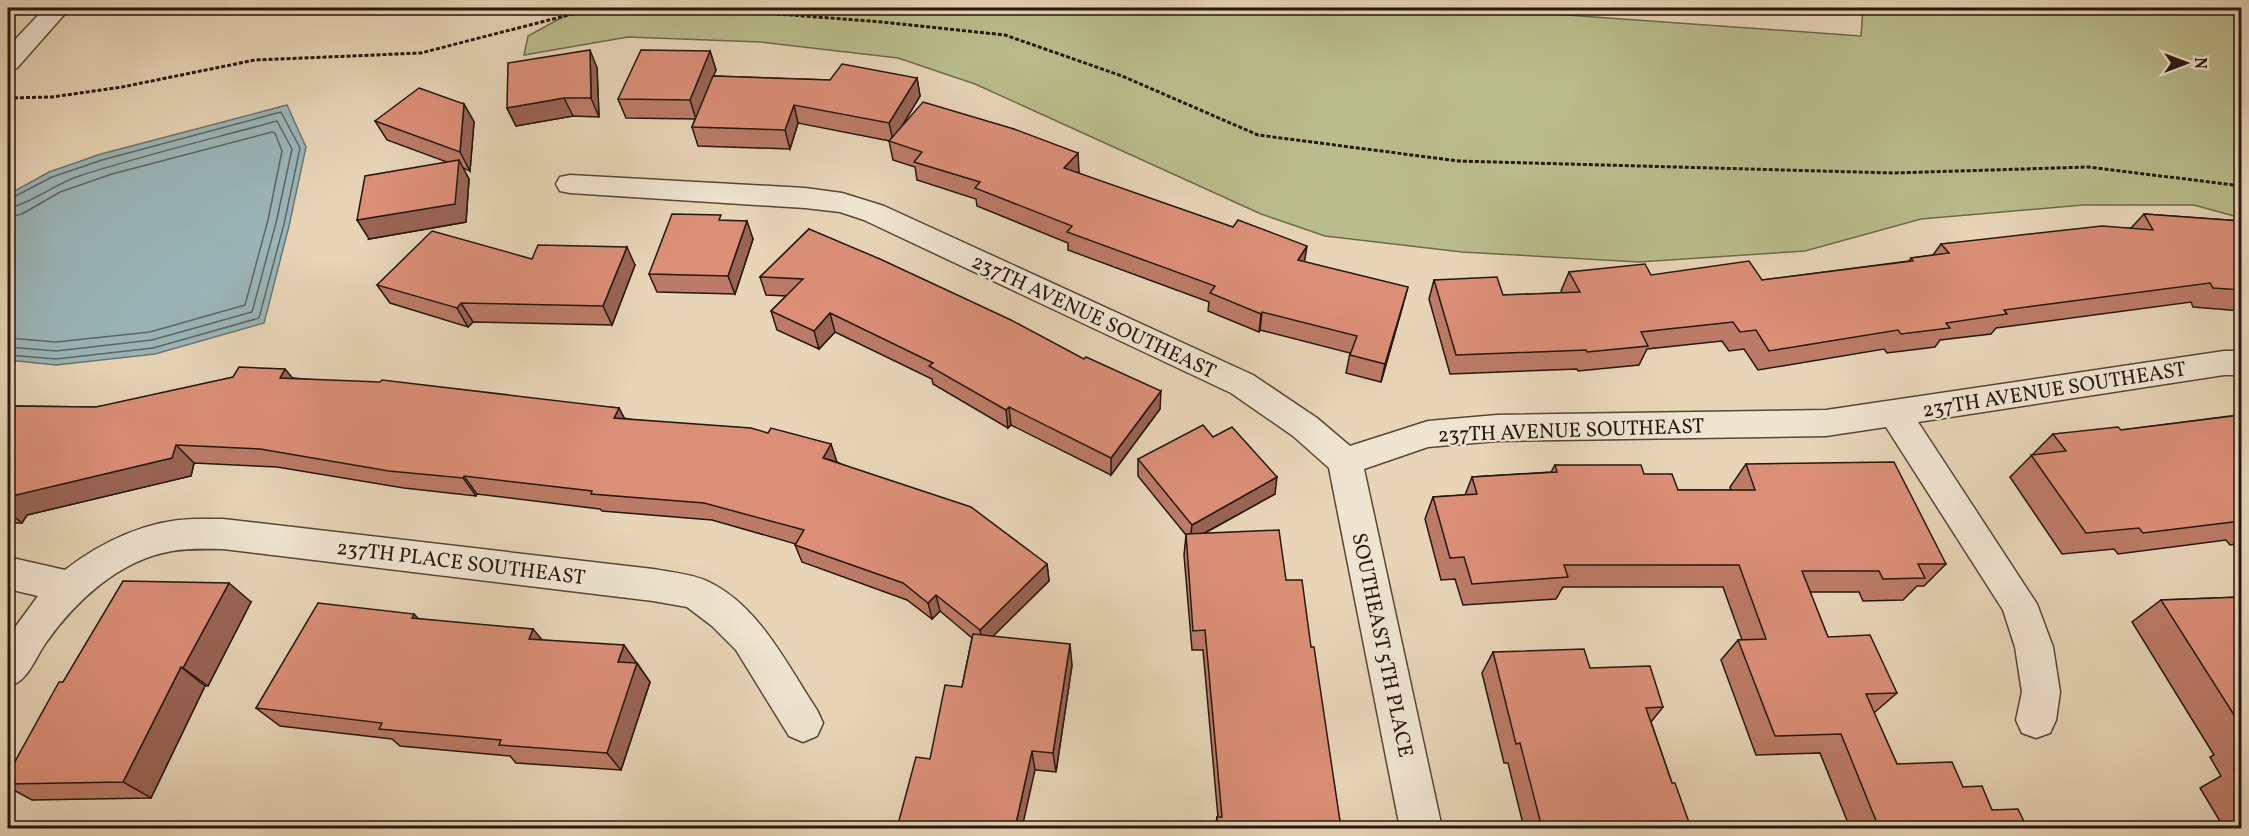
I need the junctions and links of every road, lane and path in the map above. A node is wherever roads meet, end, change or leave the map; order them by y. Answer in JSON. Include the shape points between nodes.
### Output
{"nodes":[{"id":1,"x":680,"y":8,"type":"edge"},
{"id":2,"x":699,"y":8,"type":"edge"},
{"id":3,"x":56,"y":10,"type":"edge"},
{"id":4,"x":8,"y":62,"type":"edge"},
{"id":5,"x":8,"y":98,"type":"edge"},
{"id":6,"x":570,"y":184,"type":"dead end"},
{"id":7,"x":2241,"y":186,"type":"edge"},
{"id":8,"x":2241,"y":363,"type":"edge"},
{"id":9,"x":1895,"y":414,"type":"junction"},
{"id":10,"x":1345,"y":461,"type":"junction"},
{"id":11,"x":8,"y":573,"type":"edge"},
{"id":12,"x":68,"y":587,"type":"junction"},
{"id":13,"x":8,"y":670,"type":"edge"},
{"id":14,"x":2036,"y":720,"type":"dead end"},
{"id":15,"x":803,"y":723,"type":"dead end"},
{"id":16,"x":1421,"y":828,"type":"edge"}],
"edges":[{"from":1,"to":5,"type":"path","via":[[580,12],[421,53],[255,60],[122,87],[52,97]]},
{"from":2,"to":7,"type":"path","via":[[1005,35],[1122,75],[1258,135],[1458,161],[1894,173],[2088,167]]},
{"from":3,"to":4,"type":"street"},
{"from":6,"to":10,"type":"street","name":"237TH AVENUE SOUTHEAST","via":[[805,198],[874,213],[1242,384],[1305,427]]},
{"from":8,"to":9,"type":"street","name":"237TH AVENUE SOUTHEAST"},
{"from":9,"to":10,"type":"street","name":"237TH AVENUE SOUTHEAST","via":[[1826,423],[1497,428],[1428,434]]},
{"from":9,"to":14,"type":"street","via":[[2019,604],[2034,647],[2041,692]]},
{"from":10,"to":16,"type":"street","name":"SOUTHEAST 5TH PLACE"},
{"from":11,"to":12,"type":"street"},
{"from":12,"to":13,"type":"street","name":"237TH PLACE SOUTHEAST","via":[[25,641]]},
{"from":12,"to":15,"type":"street","name":"237TH PLACE SOUTHEAST","via":[[105,559],[146,543],[176,535],[223,534],[696,593],[749,638]]}]}
